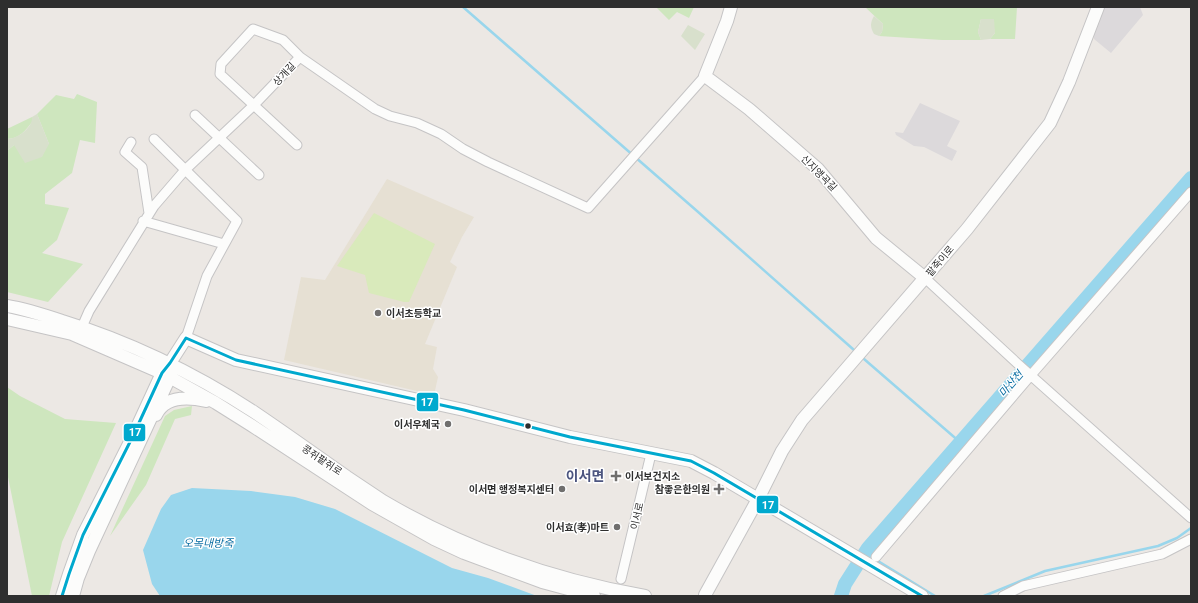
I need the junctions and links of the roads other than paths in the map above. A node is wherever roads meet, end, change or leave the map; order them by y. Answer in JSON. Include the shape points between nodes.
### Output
{"nodes":[{"id":1,"x":731,"y":7,"type":"edge"},
{"id":2,"x":1098,"y":7,"type":"edge"},
{"id":3,"x":300,"y":56,"type":"junction"},
{"id":4,"x":705,"y":76,"type":"junction"},
{"id":5,"x":254,"y":105,"type":"junction"},
{"id":6,"x":195,"y":115,"type":"dead end"},
{"id":7,"x":219,"y":137,"type":"junction"},
{"id":8,"x":154,"y":139,"type":"dead end"},
{"id":9,"x":131,"y":142,"type":"dead end"},
{"id":10,"x":297,"y":145,"type":"dead end"},
{"id":11,"x":185,"y":170,"type":"junction"},
{"id":12,"x":259,"y":175,"type":"dead end"},
{"id":13,"x":1191,"y":192,"type":"edge"},
{"id":14,"x":149,"y":213,"type":"junction"},
{"id":15,"x":144,"y":221,"type":"junction"},
{"id":16,"x":224,"y":244,"type":"junction"},
{"id":17,"x":925,"y":278,"type":"junction"},
{"id":18,"x":7,"y":306,"type":"edge"},
{"id":19,"x":7,"y":319,"type":"edge"},
{"id":20,"x":82,"y":327,"type":"junction"},
{"id":21,"x":186,"y":338,"type":"junction"},
{"id":22,"x":87,"y":341,"type":"junction"},
{"id":23,"x":170,"y":363,"type":"junction"},
{"id":24,"x":1029,"y":373,"type":"junction"},
{"id":25,"x":166,"y":375,"type":"junction"},
{"id":26,"x":152,"y":394,"type":"junction"},
{"id":27,"x":216,"y":403,"type":"junction"},
{"id":28,"x":152,"y":412,"type":"junction"},
{"id":29,"x":651,"y":454,"type":"junction"},
{"id":30,"x":758,"y":499,"type":"junction"},
{"id":31,"x":1191,"y":518,"type":"edge"},
{"id":32,"x":97,"y":520,"type":"junction"},
{"id":33,"x":1191,"y":539,"type":"edge"},
{"id":34,"x":876,"y":557,"type":"dead end"},
{"id":35,"x":621,"y":579,"type":"dead end"},
{"id":36,"x":542,"y":582,"type":"junction"},
{"id":37,"x":705,"y":595,"type":"edge"},
{"id":38,"x":62,"y":596,"type":"edge"},
{"id":39,"x":73,"y":596,"type":"edge"},
{"id":40,"x":560,"y":596,"type":"edge"},
{"id":41,"x":594,"y":596,"type":"edge"},
{"id":42,"x":645,"y":596,"type":"edge"},
{"id":43,"x":922,"y":596,"type":"edge"},
{"id":44,"x":1002,"y":596,"type":"edge"}],
"edges":[{"from":1,"to":4,"type":"street"},
{"from":2,"to":17,"type":"street","name":"팥죽이로","via":[[1050,123]]},
{"from":3,"to":4,"type":"street","name":"상개길","via":[[375,109],[417,123],[488,162],[588,208]]},
{"from":3,"to":5,"type":"street","name":"상개길"},
{"from":3,"to":5,"type":"street","via":[[283,40],[253,29],[220,64],[220,74]]},
{"from":4,"to":17,"type":"street","name":"신지앵곡길","via":[[749,109],[818,169],[876,238]]},
{"from":5,"to":7,"type":"street","name":"상개길"},
{"from":5,"to":10,"type":"street"},
{"from":6,"to":7,"type":"street"},
{"from":7,"to":11,"type":"street","name":"상개길"},
{"from":7,"to":12,"type":"street"},
{"from":8,"to":11,"type":"street"},
{"from":9,"to":14,"type":"street","via":[[125,152],[142,167]]},
{"from":11,"to":14,"type":"street","name":"상개길"},
{"from":11,"to":16,"type":"street","via":[[237,221]]},
{"from":13,"to":24,"type":"street"},
{"from":14,"to":15,"type":"street","name":"상개길"},
{"from":15,"to":16,"type":"street"},
{"from":15,"to":20,"type":"street","name":"상개길","via":[[89,311]]},
{"from":16,"to":21,"type":"street","via":[[206,276]]},
{"from":17,"to":24,"type":"street"},
{"from":17,"to":30,"type":"street","name":"팥죽이로","via":[[802,420]]},
{"from":18,"to":20,"type":"street","name":"콩쥐팥쥐로"},
{"from":19,"to":22,"type":"street","name":"콩쥐팥쥐로","via":[[72,334]]},
{"from":20,"to":23,"type":"street","name":"콩쥐팥쥐로"},
{"from":21,"to":23,"type":"street"},
{"from":21,"to":29,"type":"street","via":[[236,360]]},
{"from":22,"to":25,"type":"street","name":"콩쥐팥쥐로"},
{"from":22,"to":26,"type":"street","via":[[91,349],[144,371],[150,378],[149,390]]},
{"from":23,"to":25,"type":"street"},
{"from":23,"to":42,"type":"street","name":"콩쥐팥쥐로","via":[[220,390],[382,500],[429,525],[462,541],[546,572]]},
{"from":24,"to":31,"type":"street"},
{"from":24,"to":34,"type":"street"},
{"from":25,"to":26,"type":"street"},
{"from":25,"to":27,"type":"street","name":"콩쥐팥쥐로"},
{"from":25,"to":28,"type":"street"},
{"from":26,"to":32,"type":"street"},
{"from":27,"to":28,"type":"street","via":[[186,398],[169,401],[156,415]]},
{"from":27,"to":36,"type":"street","name":"콩쥐팥쥐로","via":[[405,523],[464,553]]},
{"from":28,"to":32,"type":"street","via":[[132,458]]},
{"from":29,"to":30,"type":"street","via":[[691,461]]},
{"from":29,"to":35,"type":"street","name":"이서로"},
{"from":30,"to":37,"type":"street","name":"팥죽이로"},
{"from":30,"to":43,"type":"street"},
{"from":32,"to":38,"type":"street","via":[[84,535]]},
{"from":32,"to":39,"type":"street"},
{"from":33,"to":44,"type":"street","via":[[1162,554],[1023,586]]},
{"from":36,"to":40,"type":"street","via":[[548,590]]},
{"from":36,"to":41,"type":"street","name":"콩쥐팥쥐로"}]}
